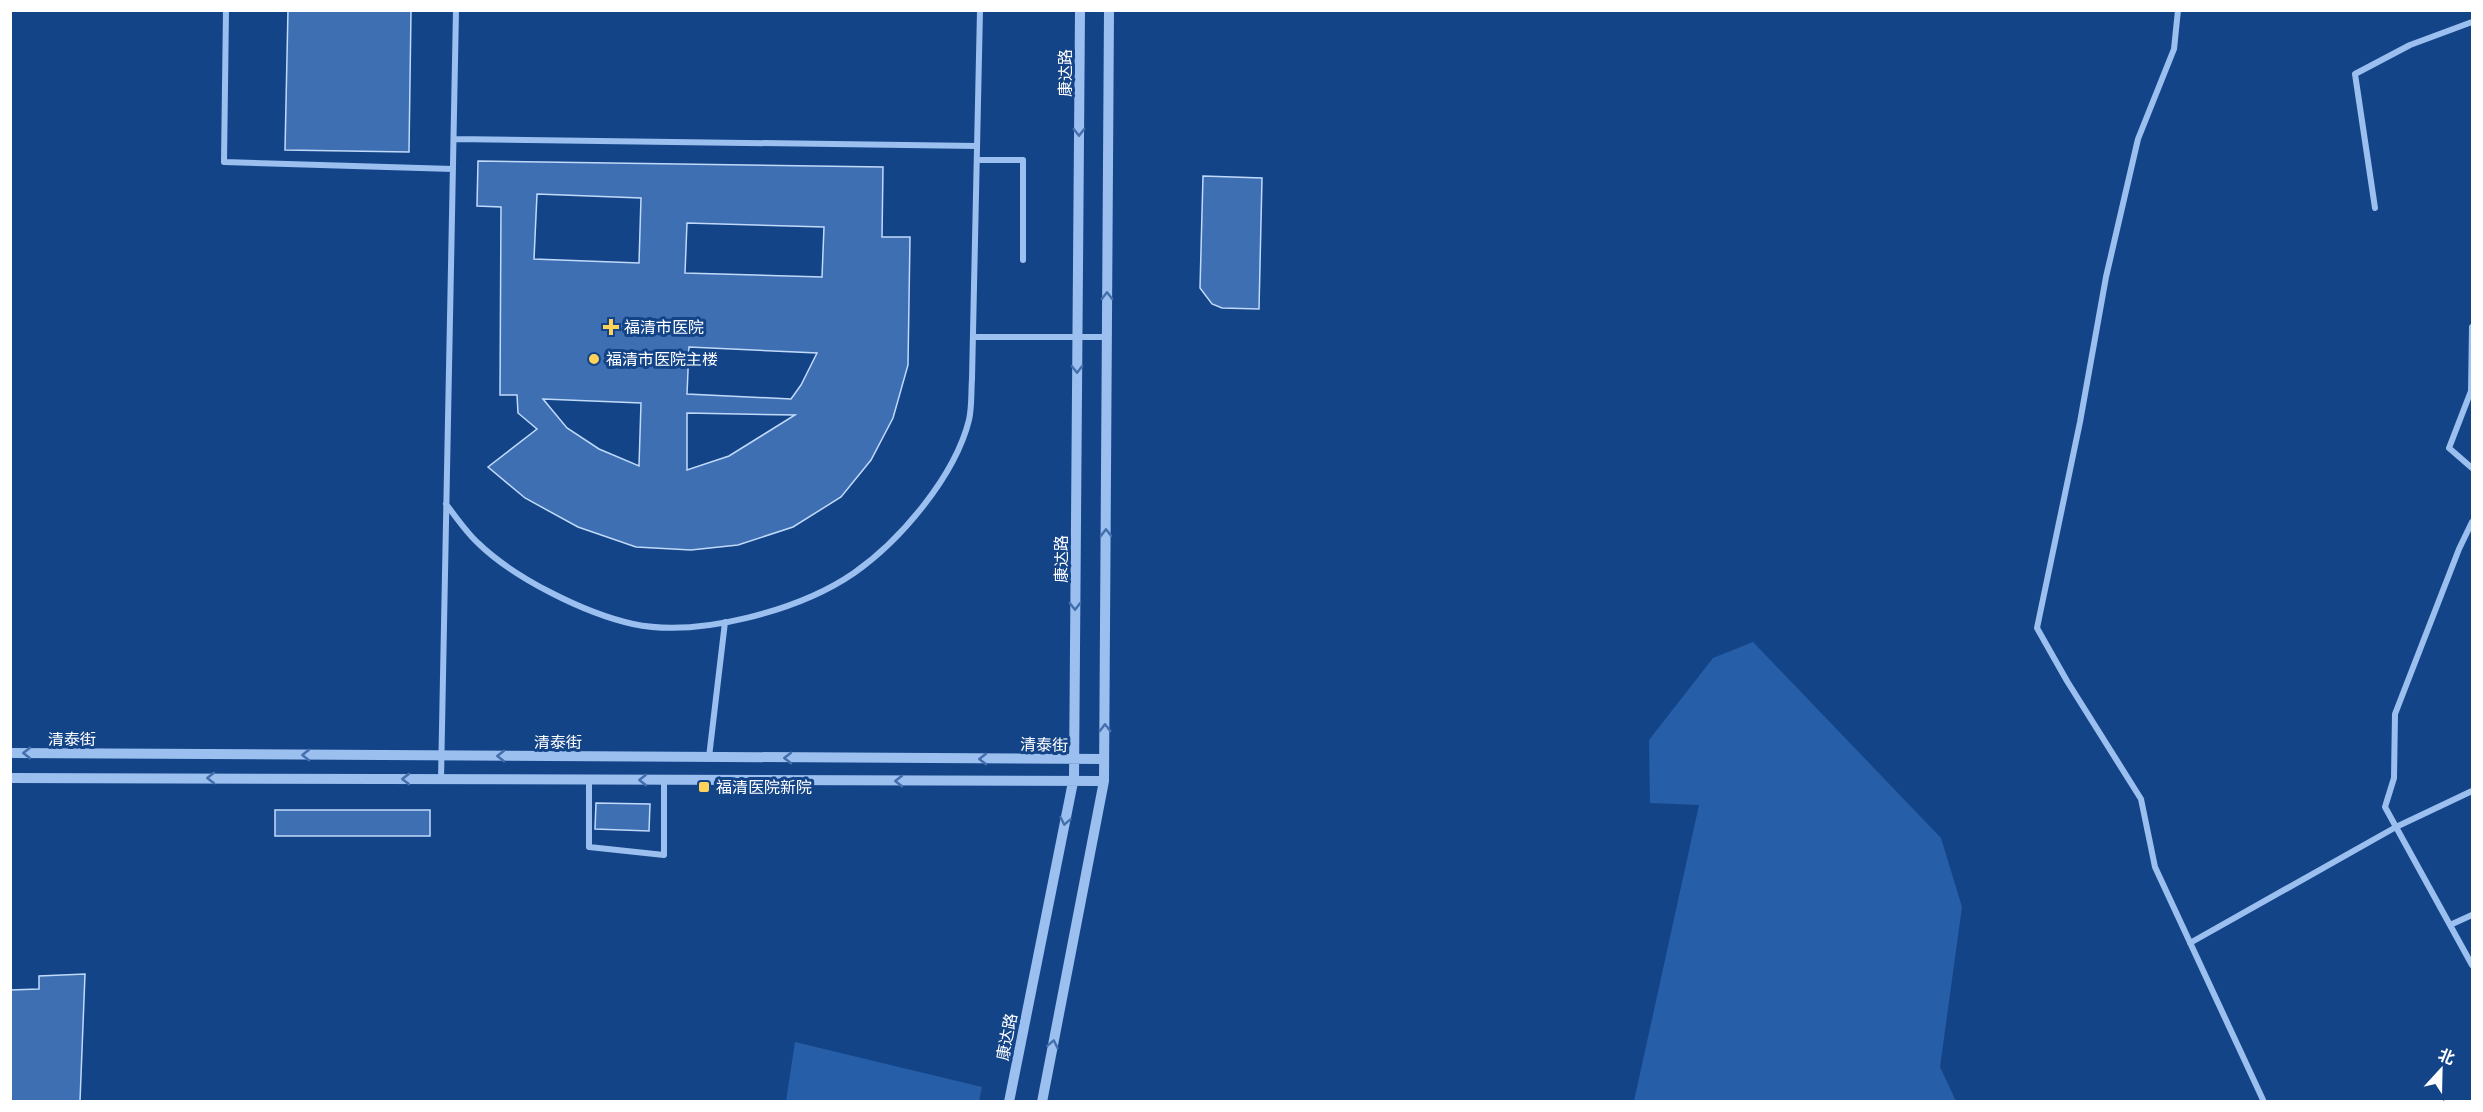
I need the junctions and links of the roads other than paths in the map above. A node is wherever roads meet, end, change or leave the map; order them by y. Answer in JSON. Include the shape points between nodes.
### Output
{"nodes":[{"id":1,"x":226,"y":10,"type":"edge"},
{"id":2,"x":456,"y":10,"type":"edge"},
{"id":3,"x":980,"y":10,"type":"edge"},
{"id":4,"x":1080,"y":10,"type":"edge"},
{"id":5,"x":1109,"y":10,"type":"edge"},
{"id":6,"x":2178,"y":10,"type":"edge"},
{"id":7,"x":2472,"y":22,"type":"edge"},
{"id":8,"x":454,"y":139,"type":"junction"},
{"id":9,"x":977,"y":146,"type":"junction"},
{"id":10,"x":977,"y":160,"type":"junction"},
{"id":11,"x":453,"y":168,"type":"junction"},
{"id":12,"x":2375,"y":208,"type":"dead end"},
{"id":13,"x":1023,"y":260,"type":"dead end"},
{"id":14,"x":2472,"y":327,"type":"edge"},
{"id":15,"x":973,"y":337,"type":"junction"},
{"id":16,"x":1107,"y":337,"type":"junction"},
{"id":17,"x":1077,"y":338,"type":"junction"},
{"id":18,"x":2472,"y":468,"type":"edge"},
{"id":19,"x":446,"y":504,"type":"junction"},
{"id":20,"x":2472,"y":522,"type":"edge"},
{"id":21,"x":725,"y":622,"type":"junction"},
{"id":22,"x":10,"y":753,"type":"edge"},
{"id":23,"x":441,"y":756,"type":"junction"},
{"id":24,"x":710,"y":757,"type":"junction"},
{"id":25,"x":1104,"y":759,"type":"junction"},
{"id":26,"x":1074,"y":760,"type":"junction"},
{"id":27,"x":10,"y":778,"type":"edge"},
{"id":28,"x":441,"y":779,"type":"junction"},
{"id":29,"x":589,"y":780,"type":"junction"},
{"id":30,"x":664,"y":780,"type":"junction"},
{"id":31,"x":1104,"y":781,"type":"junction"},
{"id":32,"x":1073,"y":782,"type":"junction"},
{"id":33,"x":2472,"y":791,"type":"edge"},
{"id":34,"x":2396,"y":827,"type":"junction"},
{"id":35,"x":2472,"y":915,"type":"edge"},
{"id":36,"x":2450,"y":925,"type":"junction"},
{"id":37,"x":2190,"y":943,"type":"junction"},
{"id":38,"x":2472,"y":965,"type":"edge"},
{"id":39,"x":1009,"y":1101,"type":"edge"},
{"id":40,"x":1042,"y":1101,"type":"edge"},
{"id":41,"x":2264,"y":1101,"type":"edge"}],
"edges":[{"from":1,"to":11,"type":"street","via":[[224,162]]},
{"from":2,"to":8,"type":"street"},
{"from":3,"to":9,"type":"street"},
{"from":4,"to":17,"type":"street","name":"康达路","one_way":true},
{"from":16,"to":5,"type":"street","one_way":true},
{"from":6,"to":37,"type":"street","via":[[2174,49],[2138,139],[2106,277],[2037,628],[2141,799],[2155,867]]},
{"from":7,"to":12,"type":"street","via":[[2410,45],[2355,74]]},
{"from":8,"to":9,"type":"street"},
{"from":8,"to":11,"type":"street"},
{"from":9,"to":10,"type":"street"},
{"from":10,"to":13,"type":"street","via":[[1023,160]]},
{"from":10,"to":15,"type":"street"},
{"from":11,"to":19,"type":"street"},
{"from":14,"to":18,"type":"street","via":[[2471,391],[2449,448]]},
{"from":15,"to":17,"type":"street"},
{"from":15,"to":21,"type":"street","via":[[969,419],[954,458],[920,510],[855,572],[818,594]]},
{"from":16,"to":17,"type":"street"},
{"from":25,"to":16,"type":"street","one_way":true},
{"from":17,"to":26,"type":"street","name":"康达路","one_way":true},
{"from":19,"to":21,"type":"street","via":[[477,543],[521,575],[574,605],[634,624],[688,627]]},
{"from":19,"to":23,"type":"street"},
{"from":20,"to":34,"type":"street","via":[[2395,714],[2394,777],[2385,807]]},
{"from":21,"to":24,"type":"street"},
{"from":23,"to":22,"type":"street","name":"清泰街","one_way":true},
{"from":24,"to":23,"type":"street","name":"清泰街","one_way":true},
{"from":23,"to":28,"type":"street"},
{"from":26,"to":24,"type":"street","name":"清泰街","one_way":true},
{"from":25,"to":26,"type":"street","name":"清泰街"},
{"from":25,"to":31,"type":"street"},
{"from":26,"to":32,"type":"street","name":"康达路"},
{"from":28,"to":27,"type":"street","one_way":true},
{"from":28,"to":29,"type":"street"},
{"from":30,"to":29,"type":"street","one_way":true},
{"from":29,"to":30,"type":"street","via":[[589,847],[664,855]]},
{"from":32,"to":30,"type":"street","one_way":true},
{"from":31,"to":32,"type":"street"},
{"from":40,"to":31,"type":"street","one_way":true},
{"from":32,"to":39,"type":"street","name":"康达路","one_way":true},
{"from":33,"to":34,"type":"street"},
{"from":34,"to":36,"type":"street"},
{"from":34,"to":37,"type":"street"},
{"from":35,"to":36,"type":"street"},
{"from":36,"to":38,"type":"street"},
{"from":37,"to":41,"type":"street"}]}
